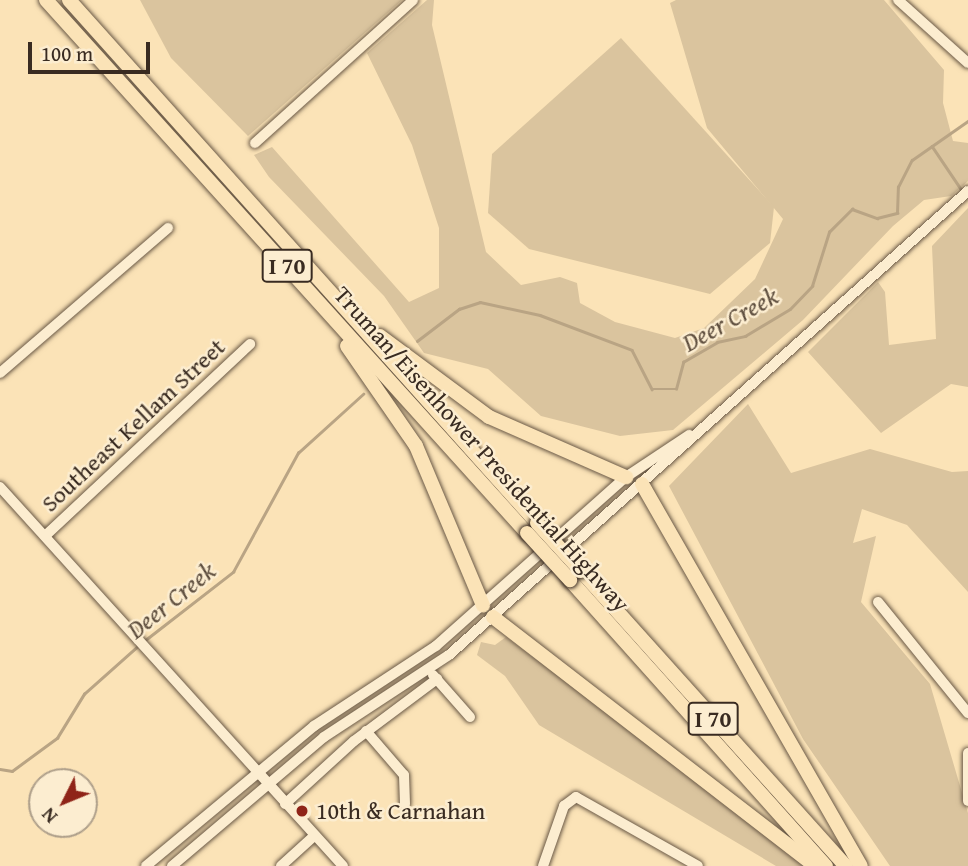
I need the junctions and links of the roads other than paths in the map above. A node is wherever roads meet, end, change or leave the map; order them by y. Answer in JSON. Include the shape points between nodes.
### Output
{"nodes":[{"id":1,"x":46,"y":0,"type":"edge"},
{"id":2,"x":69,"y":0,"type":"edge"},
{"id":3,"x":413,"y":0,"type":"edge"},
{"id":4,"x":898,"y":0,"type":"edge"},
{"id":5,"x":968,"y":63,"type":"edge"},
{"id":6,"x":255,"y":143,"type":"dead end"},
{"id":7,"x":966,"y":193,"type":"edge"},
{"id":8,"x":167,"y":228,"type":"dead end"},
{"id":9,"x":278,"y":257,"type":"junction"},
{"id":10,"x":318,"y":279,"type":"junction"},
{"id":11,"x":250,"y":344,"type":"dead end"},
{"id":12,"x":0,"y":373,"type":"edge"},
{"id":13,"x":696,"y":431,"type":"junction"},
{"id":14,"x":626,"y":477,"type":"junction"},
{"id":15,"x":642,"y":484,"type":"junction"},
{"id":16,"x":0,"y":486,"type":"edge"},
{"id":17,"x":532,"y":528,"type":"junction"},
{"id":18,"x":45,"y":536,"type":"junction"},
{"id":19,"x":575,"y":576,"type":"junction"},
{"id":20,"x":878,"y":602,"type":"dead end"},
{"id":21,"x":483,"y":605,"type":"junction"},
{"id":22,"x":493,"y":617,"type":"junction"},
{"id":23,"x":429,"y":670,"type":"junction"},
{"id":24,"x":437,"y":680,"type":"junction"},
{"id":25,"x":968,"y":713,"type":"edge"},
{"id":26,"x":470,"y":716,"type":"dead end"},
{"id":27,"x":366,"y":731,"type":"junction"},
{"id":28,"x":968,"y":753,"type":"edge"},
{"id":29,"x":258,"y":774,"type":"junction"},
{"id":30,"x":267,"y":784,"type":"junction"},
{"id":31,"x":968,"y":801,"type":"edge"},
{"id":32,"x":285,"y":804,"type":"junction"},
{"id":33,"x":405,"y":804,"type":"dead end"},
{"id":34,"x":314,"y":836,"type":"junction"},
{"id":35,"x":146,"y":866,"type":"edge"},
{"id":36,"x":172,"y":866,"type":"edge"},
{"id":37,"x":281,"y":866,"type":"edge"},
{"id":38,"x":343,"y":866,"type":"edge"},
{"id":39,"x":543,"y":866,"type":"edge"},
{"id":40,"x":698,"y":866,"type":"edge"},
{"id":41,"x":815,"y":866,"type":"edge"},
{"id":42,"x":826,"y":866,"type":"edge"},
{"id":43,"x":846,"y":866,"type":"edge"},
{"id":44,"x":861,"y":866,"type":"edge"}],
"edges":[{"from":1,"to":9,"type":"highway","name":"Truman/Eisenhower Presidential Highway","number":"I 70"},
{"from":2,"to":10,"type":"highway","name":"Truman/Eisenhower Presidential Highway","number":"I 70"},
{"from":3,"to":6,"type":"street"},
{"from":4,"to":5,"type":"street"},
{"from":7,"to":13,"type":"street"},
{"from":8,"to":12,"type":"street"},
{"from":9,"to":17,"type":"highway","name":"Truman/Eisenhower Presidential Highway","number":"I 70"},
{"from":9,"to":21,"type":"highway","via":[[401,420],[440,496]]},
{"from":10,"to":14,"type":"highway","via":[[394,349],[469,406],[539,442]]},
{"from":10,"to":17,"type":"highway","name":"Truman/Eisenhower Presidential Highway","number":"I 70"},
{"from":11,"to":18,"type":"street","name":"Southeast Kellam Street"},
{"from":13,"to":14,"type":"street"},
{"from":13,"to":15,"type":"street"},
{"from":14,"to":15,"type":"street"},
{"from":14,"to":21,"type":"street"},
{"from":15,"to":22,"type":"street"},
{"from":15,"to":44,"type":"highway","via":[[827,816]]},
{"from":16,"to":18,"type":"street"},
{"from":17,"to":19,"type":"highway","name":"Truman/Eisenhower Presidential Highway","number":"I 70","bridge":true},
{"from":18,"to":29,"type":"street"},
{"from":19,"to":42,"type":"highway","name":"Truman/Eisenhower Presidential Highway","number":"I 70"},
{"from":19,"to":43,"type":"highway","name":"Truman/Eisenhower Presidential Highway","number":"I 70"},
{"from":20,"to":25,"type":"street"},
{"from":21,"to":22,"type":"street"},
{"from":21,"to":29,"type":"street","via":[[423,657],[314,726]]},
{"from":22,"to":23,"type":"street"},
{"from":22,"to":41,"type":"highway"},
{"from":23,"to":24,"type":"street"},
{"from":23,"to":30,"type":"street","via":[[324,737]]},
{"from":24,"to":26,"type":"street"},
{"from":24,"to":27,"type":"street"},
{"from":27,"to":32,"type":"street"},
{"from":27,"to":33,"type":"street","via":[[404,775]]},
{"from":28,"to":31,"type":"street"},
{"from":29,"to":30,"type":"street"},
{"from":29,"to":35,"type":"street"},
{"from":30,"to":32,"type":"street"},
{"from":30,"to":36,"type":"street"},
{"from":32,"to":34,"type":"street"},
{"from":34,"to":37,"type":"street"},
{"from":34,"to":38,"type":"street"},
{"from":39,"to":40,"type":"street","via":[[564,806],[576,797]]}]}
